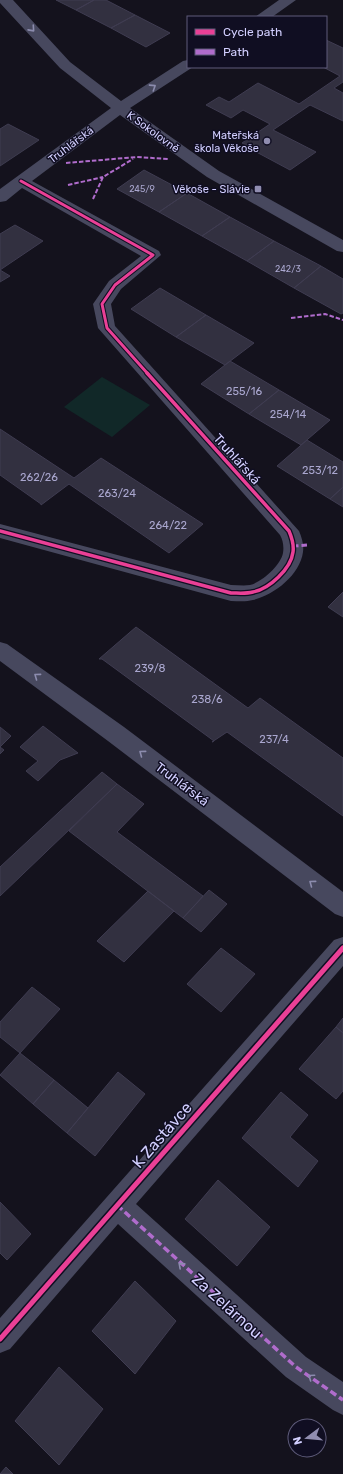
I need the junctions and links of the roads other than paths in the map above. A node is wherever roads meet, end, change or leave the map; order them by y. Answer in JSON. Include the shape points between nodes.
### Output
{"nodes":[{"id":1,"x":5,"y":0,"type":"edge"},
{"id":2,"x":289,"y":0,"type":"edge"},
{"id":3,"x":264,"y":16,"type":"edge"},
{"id":4,"x":187,"y":65,"type":"edge"},
{"id":5,"x":120,"y":108,"type":"junction"},
{"id":6,"x":21,"y":181,"type":"junction"},
{"id":7,"x":0,"y":198,"type":"edge"},
{"id":8,"x":343,"y":247,"type":"edge"},
{"id":9,"x":0,"y":531,"type":"edge"},
{"id":10,"x":0,"y":650,"type":"edge"},
{"id":11,"x":343,"y":906,"type":"edge"},
{"id":12,"x":343,"y":948,"type":"edge"},
{"id":13,"x":117,"y":1205,"type":"junction"},
{"id":14,"x":0,"y":1338,"type":"edge"},
{"id":15,"x":343,"y":1400,"type":"edge"}],
"edges":[{"from":1,"to":5,"type":"street","name":"K Sokolovně","one_way":true,"via":[[65,65]]},
{"from":2,"to":3,"type":"street"},
{"from":5,"to":4,"type":"street","name":"Truhlářská","one_way":true},
{"from":5,"to":6,"type":"street","name":"Truhlářská"},
{"from":5,"to":8,"type":"street","name":"K Sokolovně","via":[[213,174]]},
{"from":6,"to":7,"type":"street","name":"Truhlářská"},
{"from":6,"to":9,"type":"street","name":"Truhlářská","via":[[153,256],[115,285],[102,304],[106,328],[289,531],[293,540],[293,557],[289,566],[268,586],[252,593],[231,593]]},
{"from":11,"to":10,"type":"street","name":"Truhlářská","one_way":true,"via":[[116,734]]},
{"from":12,"to":13,"type":"street","name":"K Zastávce"},
{"from":13,"to":14,"type":"street","name":"K Zastávce"},
{"from":15,"to":13,"type":"street","name":"Za Zelárnou","one_way":true,"via":[[296,1367]]}]}
